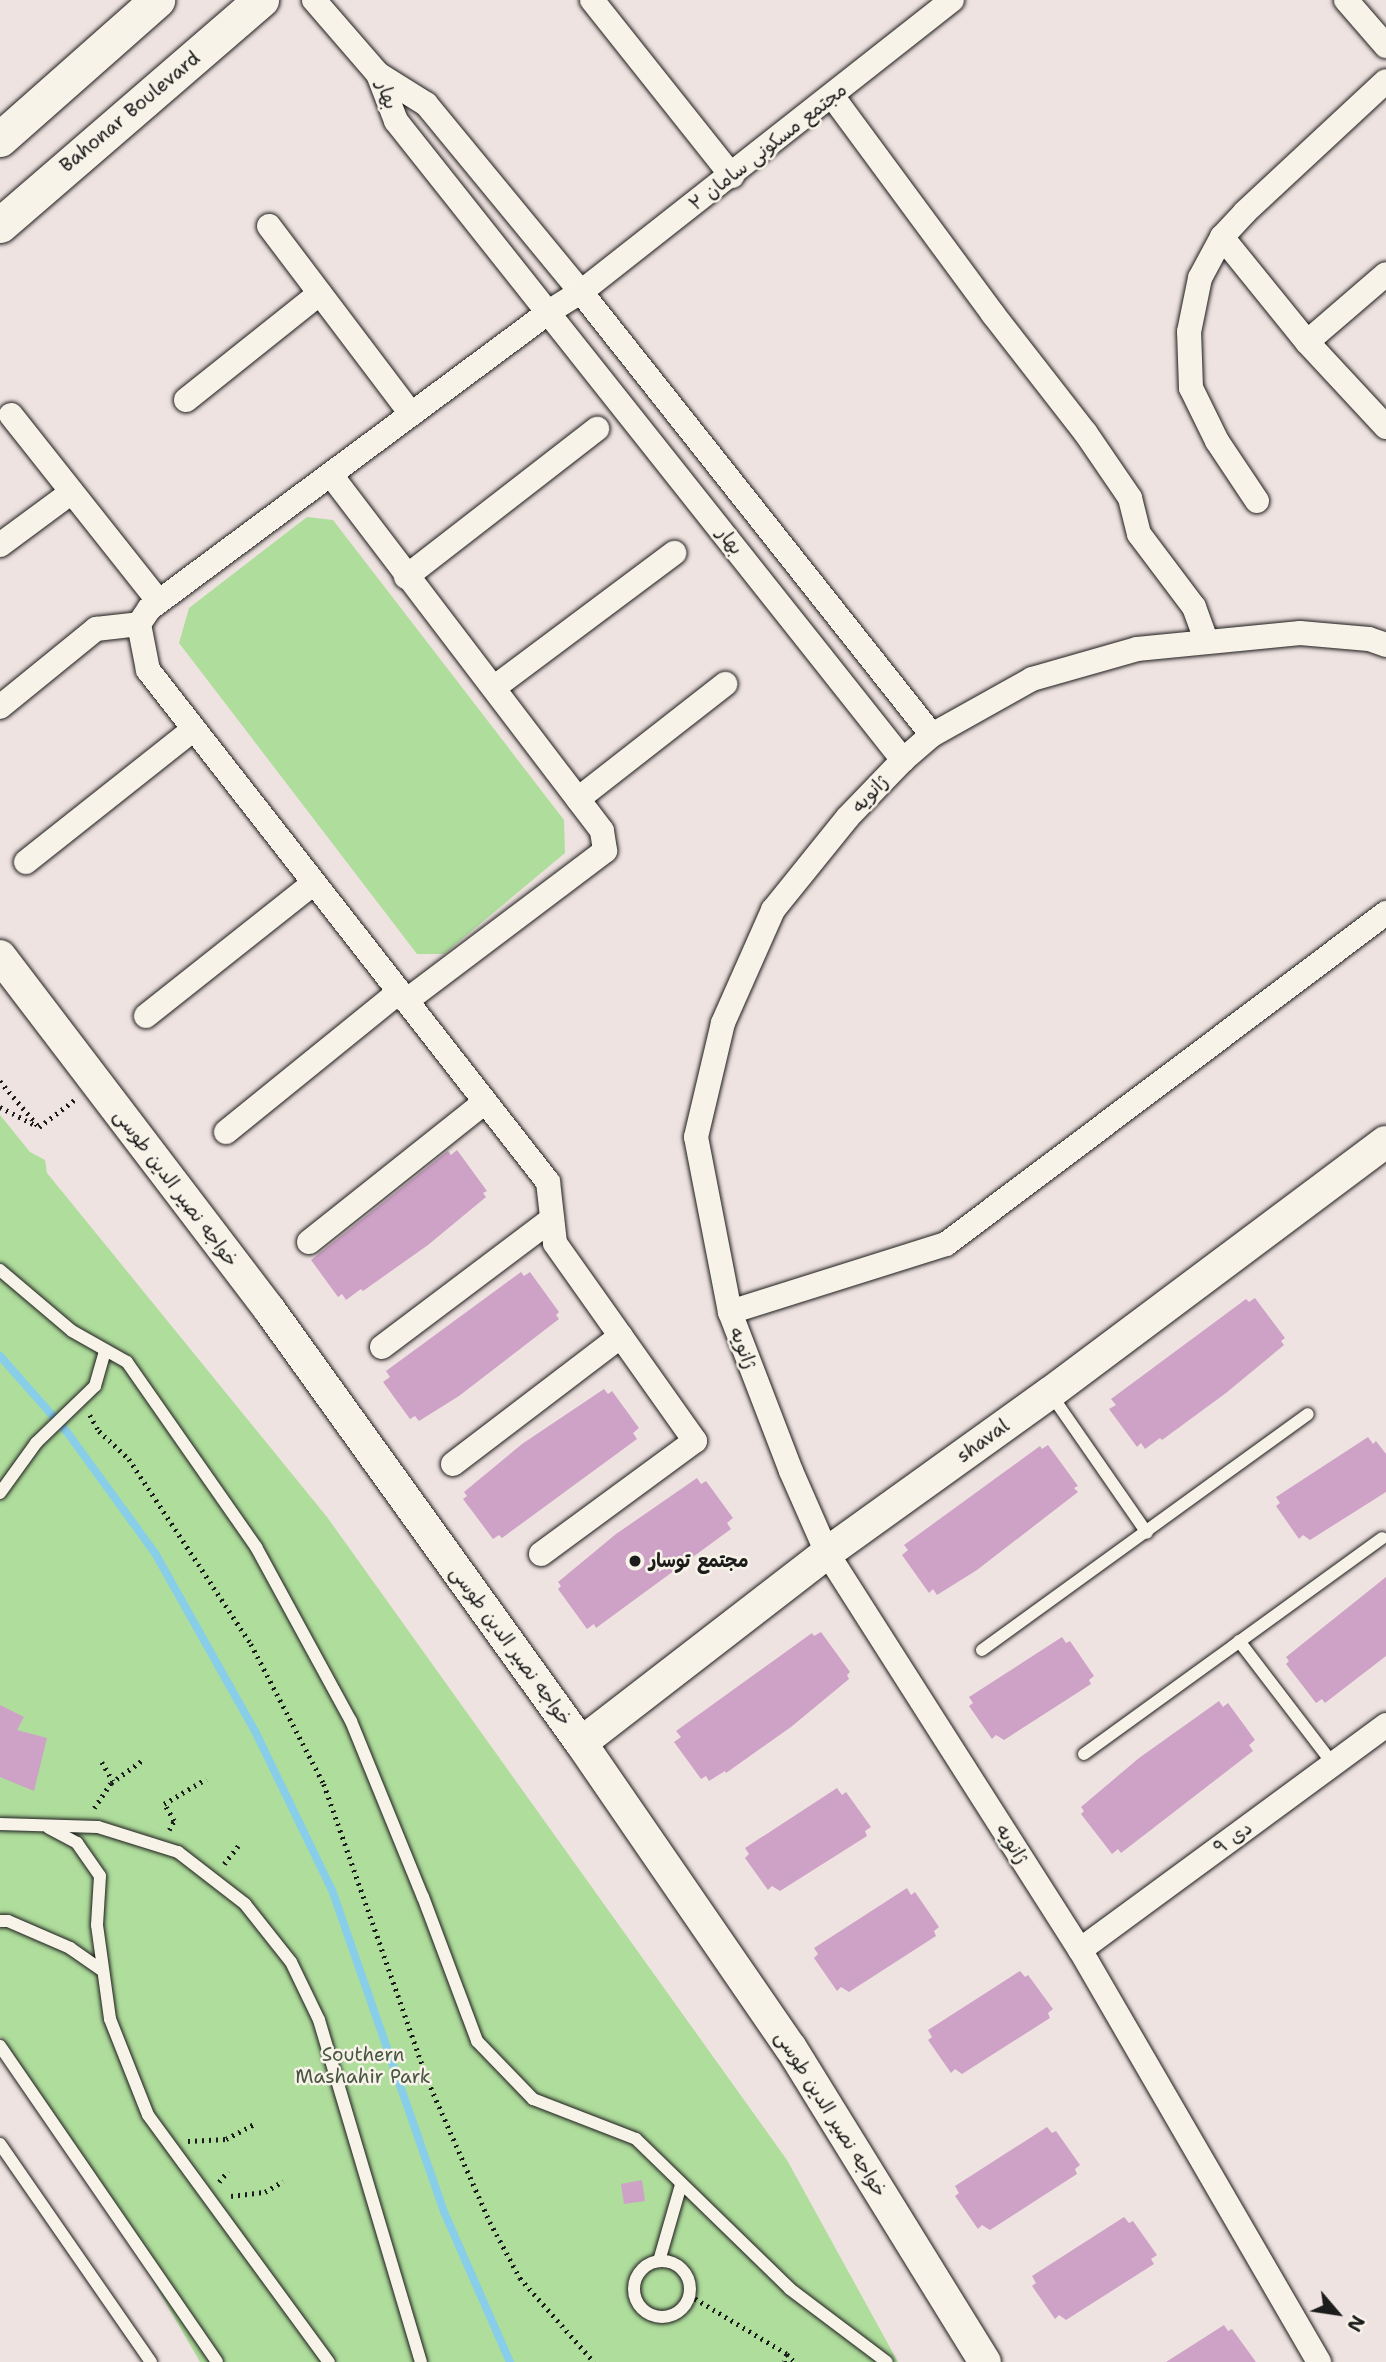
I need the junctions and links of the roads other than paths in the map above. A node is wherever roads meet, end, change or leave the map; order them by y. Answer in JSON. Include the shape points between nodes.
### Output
{"nodes":[{"id":1,"x":157,"y":0,"type":"edge"},
{"id":2,"x":261,"y":0,"type":"edge"},
{"id":3,"x":314,"y":0,"type":"edge"},
{"id":4,"x":592,"y":0,"type":"edge"},
{"id":5,"x":952,"y":0,"type":"edge"},
{"id":6,"x":1346,"y":0,"type":"edge"},
{"id":7,"x":1386,"y":46,"type":"edge"},
{"id":8,"x":378,"y":74,"type":"junction"},
{"id":9,"x":1386,"y":82,"type":"edge"},
{"id":10,"x":833,"y":97,"type":"junction"},
{"id":11,"x":0,"y":139,"type":"edge"},
{"id":12,"x":732,"y":176,"type":"junction"},
{"id":13,"x":0,"y":225,"type":"edge"},
{"id":14,"x":269,"y":226,"type":"dead end"},
{"id":15,"x":1222,"y":237,"type":"junction"},
{"id":16,"x":1386,"y":274,"type":"edge"},
{"id":17,"x":581,"y":292,"type":"junction"},
{"id":18,"x":320,"y":293,"type":"junction"},
{"id":19,"x":550,"y":311,"type":"junction"},
{"id":20,"x":1307,"y":342,"type":"junction"},
{"id":21,"x":186,"y":400,"type":"dead end"},
{"id":22,"x":411,"y":414,"type":"junction"},
{"id":23,"x":11,"y":415,"type":"dead end"},
{"id":24,"x":1386,"y":427,"type":"edge"},
{"id":25,"x":597,"y":429,"type":"dead end"},
{"id":26,"x":331,"y":475,"type":"junction"},
{"id":27,"x":72,"y":492,"type":"junction"},
{"id":28,"x":1257,"y":501,"type":"dead end"},
{"id":29,"x":0,"y":545,"type":"edge"},
{"id":30,"x":674,"y":553,"type":"dead end"},
{"id":31,"x":406,"y":577,"type":"junction"},
{"id":32,"x":159,"y":602,"type":"junction"},
{"id":33,"x":139,"y":624,"type":"junction"},
{"id":34,"x":1207,"y":642,"type":"junction"},
{"id":35,"x":1386,"y":645,"type":"edge"},
{"id":36,"x":725,"y":684,"type":"dead end"},
{"id":37,"x":495,"y":687,"type":"junction"},
{"id":38,"x":0,"y":707,"type":"edge"},
{"id":39,"x":194,"y":729,"type":"junction"},
{"id":40,"x":932,"y":735,"type":"junction"},
{"id":41,"x":903,"y":760,"type":"junction"},
{"id":42,"x":578,"y":799,"type":"junction"},
{"id":43,"x":26,"y":862,"type":"dead end"},
{"id":44,"x":314,"y":883,"type":"junction"},
{"id":45,"x":1386,"y":913,"type":"edge"},
{"id":46,"x":0,"y":956,"type":"edge"},
{"id":47,"x":403,"y":996,"type":"junction"},
{"id":48,"x":146,"y":1016,"type":"dead end"},
{"id":49,"x":485,"y":1102,"type":"junction"},
{"id":50,"x":226,"y":1132,"type":"dead end"},
{"id":51,"x":1386,"y":1142,"type":"edge"},
{"id":52,"x":552,"y":1219,"type":"junction"},
{"id":53,"x":309,"y":1242,"type":"dead end"},
{"id":54,"x":0,"y":1270,"type":"edge"},
{"id":55,"x":730,"y":1312,"type":"junction"},
{"id":56,"x":621,"y":1336,"type":"junction"},
{"id":57,"x":382,"y":1347,"type":"dead end"},
{"id":58,"x":105,"y":1350,"type":"junction"},
{"id":59,"x":1050,"y":1393,"type":"junction"},
{"id":60,"x":1308,"y":1414,"type":"dead end"},
{"id":61,"x":453,"y":1464,"type":"dead end"},
{"id":62,"x":0,"y":1493,"type":"edge"},
{"id":63,"x":1147,"y":1533,"type":"junction"},
{"id":64,"x":1382,"y":1538,"type":"dead end"},
{"id":65,"x":827,"y":1553,"type":"junction"},
{"id":66,"x":541,"y":1554,"type":"dead end"},
{"id":67,"x":1240,"y":1641,"type":"junction"},
{"id":68,"x":982,"y":1650,"type":"dead end"},
{"id":69,"x":1386,"y":1726,"type":"edge"},
{"id":70,"x":581,"y":1743,"type":"junction"},
{"id":71,"x":1084,"y":1754,"type":"dead end"},
{"id":72,"x":1333,"y":1764,"type":"junction"},
{"id":73,"x":0,"y":1824,"type":"edge"},
{"id":74,"x":44,"y":1825,"type":"junction"},
{"id":75,"x":0,"y":1921,"type":"edge"},
{"id":76,"x":1080,"y":1950,"type":"junction"},
{"id":77,"x":103,"y":1971,"type":"junction"},
{"id":78,"x":0,"y":2046,"type":"edge"},
{"id":79,"x":0,"y":2144,"type":"edge"},
{"id":80,"x":681,"y":2185,"type":"junction"},
{"id":81,"x":659,"y":2261,"type":"junction"},
{"id":82,"x":151,"y":2362,"type":"edge"},
{"id":83,"x":217,"y":2362,"type":"edge"},
{"id":84,"x":329,"y":2362,"type":"edge"},
{"id":85,"x":421,"y":2362,"type":"edge"},
{"id":86,"x":887,"y":2362,"type":"edge"},
{"id":87,"x":985,"y":2362,"type":"edge"},
{"id":88,"x":1319,"y":2362,"type":"edge"}],
"edges":[{"from":1,"to":11,"type":"main road"},
{"from":2,"to":13,"type":"main road","name":"Bahonar Boulevard"},
{"from":3,"to":8,"type":"street"},
{"from":4,"to":12,"type":"street"},
{"from":5,"to":10,"type":"street","name":"مجتمع مسکونی سامان ۲"},
{"from":6,"to":7,"type":"street"},
{"from":8,"to":17,"type":"street","name":"بهار","via":[[426,104]]},
{"from":8,"to":19,"type":"street","name":"بهار","via":[[396,121]]},
{"from":9,"to":15,"type":"street"},
{"from":10,"to":12,"type":"street","name":"مجتمع مسکونی سامان ۲"},
{"from":10,"to":34,"type":"street","via":[[1123,487],[1139,534],[1194,607]]},
{"from":12,"to":17,"type":"street","name":"مجتمع مسکونی سامان ۲"},
{"from":14,"to":18,"type":"street"},
{"from":15,"to":20,"type":"street"},
{"from":15,"to":28,"type":"street","via":[[1200,278],[1189,331],[1191,388],[1217,441]]},
{"from":16,"to":20,"type":"street"},
{"from":17,"to":19,"type":"street","name":"مجتمع مسکونی سامان ۲"},
{"from":17,"to":40,"type":"street","name":"بهار"},
{"from":18,"to":21,"type":"street"},
{"from":18,"to":22,"type":"street"},
{"from":19,"to":22,"type":"street","name":"مجتمع مسکونی سامان ۲"},
{"from":19,"to":41,"type":"street","name":"بهار"},
{"from":20,"to":24,"type":"street"},
{"from":22,"to":26,"type":"street","name":"مجتمع مسکونی سامان ۲"},
{"from":23,"to":27,"type":"street"},
{"from":25,"to":31,"type":"street"},
{"from":26,"to":31,"type":"street"},
{"from":26,"to":32,"type":"street","name":"مجتمع مسکونی سامان ۲"},
{"from":27,"to":29,"type":"street"},
{"from":27,"to":32,"type":"street"},
{"from":30,"to":37,"type":"street"},
{"from":31,"to":37,"type":"street"},
{"from":32,"to":33,"type":"street","name":"مجتمع مسکونی سامان ۲"},
{"from":33,"to":38,"type":"street","via":[[96,629]]},
{"from":33,"to":39,"type":"street","via":[[148,670]]},
{"from":34,"to":35,"type":"street","name":"ژانویه","via":[[1300,633],[1369,639]]},
{"from":34,"to":40,"type":"street","name":"ژانویه","via":[[1137,649],[1032,679]]},
{"from":36,"to":42,"type":"street"},
{"from":37,"to":42,"type":"street"},
{"from":39,"to":43,"type":"street"},
{"from":39,"to":44,"type":"street"},
{"from":40,"to":41,"type":"street","name":"ژانویه"},
{"from":41,"to":55,"type":"street","name":"ژانویه","via":[[848,817],[773,911],[723,1023],[696,1137]]},
{"from":42,"to":47,"type":"street","via":[[602,831],[606,852]]},
{"from":44,"to":47,"type":"street"},
{"from":44,"to":48,"type":"street"},
{"from":45,"to":55,"type":"street","via":[[946,1244]]},
{"from":46,"to":70,"type":"street","name":"خواجه نصیر الدین طوسی","via":[[269,1309]]},
{"from":47,"to":49,"type":"street"},
{"from":47,"to":50,"type":"street"},
{"from":49,"to":52,"type":"street","via":[[548,1182]]},
{"from":49,"to":53,"type":"street"},
{"from":51,"to":59,"type":"street","name":"shaval"},
{"from":52,"to":56,"type":"street","via":[[555,1243]]},
{"from":52,"to":57,"type":"street"},
{"from":54,"to":58,"type":"lane","via":[[72,1331]]},
{"from":55,"to":65,"type":"street","name":"ژانویه"},
{"from":56,"to":61,"type":"street"},
{"from":56,"to":66,"type":"street","via":[[695,1441]]},
{"from":58,"to":62,"type":"lane","via":[[95,1385],[36,1443]]},
{"from":58,"to":80,"type":"lane","via":[[127,1362],[256,1546],[351,1721],[477,2041],[533,2099],[636,2139]]},
{"from":59,"to":63,"type":"lane"},
{"from":59,"to":65,"type":"street","name":"shaval"},
{"from":60,"to":63,"type":"lane"},
{"from":63,"to":68,"type":"lane"},
{"from":64,"to":67,"type":"lane"},
{"from":65,"to":70,"type":"street","name":"shaval"},
{"from":65,"to":76,"type":"street","name":"ژانویه"},
{"from":67,"to":71,"type":"lane"},
{"from":67,"to":72,"type":"lane"},
{"from":69,"to":72,"type":"street","name":"۹ دی"},
{"from":70,"to":87,"type":"street","name":"خواجه نصیر الدین طوسی","via":[[791,2048]]},
{"from":72,"to":76,"type":"street","name":"۹ دی"},
{"from":73,"to":74,"type":"lane"},
{"from":74,"to":77,"type":"lane","via":[[77,1843],[100,1876],[96,1925]]},
{"from":74,"to":85,"type":"lane","via":[[99,1827],[178,1852],[245,1904],[291,1962],[319,2020]]},
{"from":75,"to":77,"type":"lane","via":[[70,1948]]},
{"from":76,"to":88,"type":"street","name":"ژانویه"},
{"from":77,"to":84,"type":"lane","via":[[110,2019],[148,2115]]},
{"from":78,"to":83,"type":"lane"},
{"from":79,"to":82,"type":"lane"},
{"from":80,"to":81,"type":"lane"},
{"from":80,"to":86,"type":"lane","via":[[790,2290]]},
{"from":81,"to":81,"type":"lane","via":[[649,2264],[636,2278],[634,2288],[640,2306],[658,2317],[685,2305],[690,2295],[683,2270]]}]}
